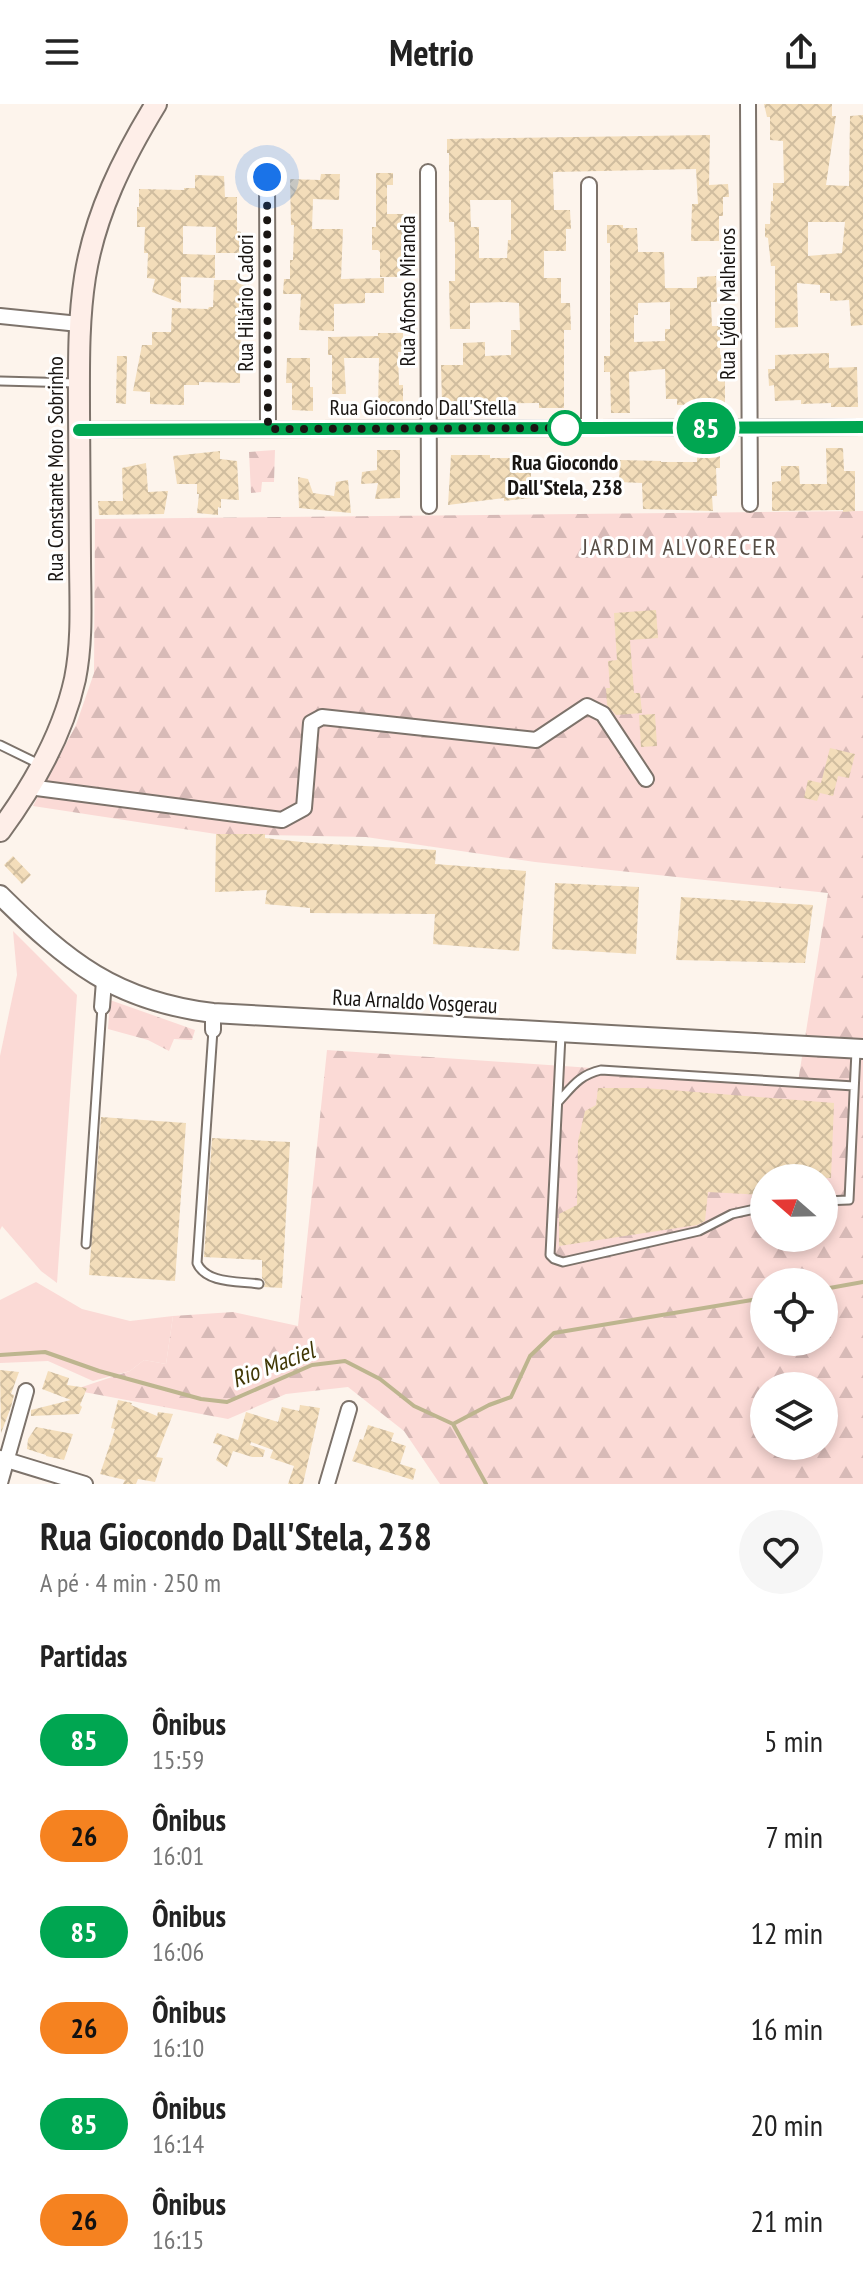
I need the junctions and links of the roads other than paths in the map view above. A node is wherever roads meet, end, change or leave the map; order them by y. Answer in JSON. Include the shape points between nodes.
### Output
{"nodes":[{"id":1,"x":156,"y":104,"type":"edge"},
{"id":2,"x":748,"y":104,"type":"edge"},
{"id":3,"x":428,"y":172,"type":"dead end"},
{"id":4,"x":267,"y":177,"type":"dead end"},
{"id":5,"x":589,"y":185,"type":"dead end"},
{"id":6,"x":0,"y":316,"type":"edge"},
{"id":7,"x":79,"y":324,"type":"junction"},
{"id":8,"x":0,"y":381,"type":"edge"},
{"id":9,"x":79,"y":383,"type":"junction"},
{"id":10,"x":863,"y":427,"type":"edge"},
{"id":11,"x":589,"y":428,"type":"junction"},
{"id":12,"x":750,"y":428,"type":"junction"},
{"id":13,"x":268,"y":429,"type":"junction"},
{"id":14,"x":429,"y":429,"type":"junction"},
{"id":15,"x":79,"y":430,"type":"junction"},
{"id":16,"x":750,"y":504,"type":"dead end"},
{"id":17,"x":429,"y":506,"type":"dead end"},
{"id":18,"x":0,"y":745,"type":"edge"},
{"id":19,"x":41,"y":765,"type":"junction"},
{"id":20,"x":646,"y":779,"type":"dead end"},
{"id":21,"x":29,"y":787,"type":"junction"},
{"id":22,"x":0,"y":831,"type":"edge"},
{"id":23,"x":0,"y":895,"type":"edge"},
{"id":24,"x":104,"y":981,"type":"junction"},
{"id":25,"x":102,"y":1007,"type":"joint"},
{"id":26,"x":213,"y":1022,"type":"junction"},
{"id":27,"x":561,"y":1033,"type":"junction"},
{"id":28,"x":860,"y":1049,"type":"edge"},
{"id":29,"x":854,"y":1086,"type":"junction"},
{"id":30,"x":558,"y":1102,"type":"junction"},
{"id":31,"x":838,"y":1200,"type":"edge"},
{"id":32,"x":750,"y":1210,"type":"edge"},
{"id":33,"x":86,"y":1244,"type":"dead end"},
{"id":34,"x":259,"y":1284,"type":"dead end"},
{"id":35,"x":26,"y":1391,"type":"dead end"},
{"id":36,"x":349,"y":1409,"type":"dead end"},
{"id":37,"x":3,"y":1459,"type":"edge"},
{"id":38,"x":0,"y":1483,"type":"edge"},
{"id":39,"x":85,"y":1484,"type":"edge"},
{"id":40,"x":327,"y":1484,"type":"edge"}],
"edges":[{"from":1,"to":7,"type":"main road","name":"Rua Constante Moro Sobrinho","via":[[120,167],[97,222]]},
{"from":2,"to":12,"type":"street","name":"Rua Lýdio Malheiros"},
{"from":3,"to":14,"type":"street","name":"Rua Afonso Miranda"},
{"from":4,"to":13,"type":"street","name":"Rua Hilário Cadori"},
{"from":5,"to":11,"type":"street"},
{"from":6,"to":7,"type":"street"},
{"from":7,"to":9,"type":"main road","name":"Rua Constante Moro Sobrinho"},
{"from":8,"to":9,"type":"lane"},
{"from":9,"to":15,"type":"main road","name":"Rua Constante Moro Sobrinho"},
{"from":10,"to":12,"type":"street","name":"Rua Giocondo Dall'Stella"},
{"from":11,"to":12,"type":"street","name":"Rua Giocondo Dall'Stella"},
{"from":11,"to":14,"type":"street","name":"Rua Giocondo Dall'Stella"},
{"from":12,"to":16,"type":"street","name":"Rua Lýdio Malheiros"},
{"from":13,"to":14,"type":"street","name":"Rua Giocondo Dall'Stella"},
{"from":13,"to":15,"type":"street","name":"Rua Giocondo Dall'Stella"},
{"from":14,"to":17,"type":"street","name":"Rua Afonso Miranda"},
{"from":15,"to":19,"type":"main road","name":"Rua Constante Moro Sobrinho","via":[[79,654],[62,723]]},
{"from":18,"to":19,"type":"lane"},
{"from":19,"to":21,"type":"main road","name":"Rua Constante Moro Sobrinho"},
{"from":20,"to":21,"type":"street","via":[[603,714],[587,706],[536,740],[322,717],[311,723],[304,808],[282,820]]},
{"from":21,"to":22,"type":"main road","name":"Rua Constante Moro Sobrinho"},
{"from":23,"to":24,"type":"street","name":"Rua Arnaldo Vosgerau","via":[[44,938]]},
{"from":24,"to":25,"type":"street"},
{"from":24,"to":26,"type":"street","name":"Rua Arnaldo Vosgerau"},
{"from":25,"to":33,"type":"lane"},
{"from":26,"to":27,"type":"street","name":"Rua Arnaldo Vosgerau"},
{"from":26,"to":34,"type":"lane","via":[[197,1263],[211,1278]]},
{"from":27,"to":28,"type":"street","name":"Rua Arnaldo Vosgerau"},
{"from":27,"to":30,"type":"lane"},
{"from":28,"to":29,"type":"lane"},
{"from":29,"to":30,"type":"lane","via":[[601,1070],[588,1073]]},
{"from":29,"to":31,"type":"lane","via":[[849,1200]]},
{"from":30,"to":32,"type":"lane","via":[[550,1255],[554,1259],[563,1262],[699,1231]]},
{"from":35,"to":37,"type":"street"},
{"from":36,"to":40,"type":"street"},
{"from":37,"to":38,"type":"street"},
{"from":37,"to":39,"type":"street"}]}
